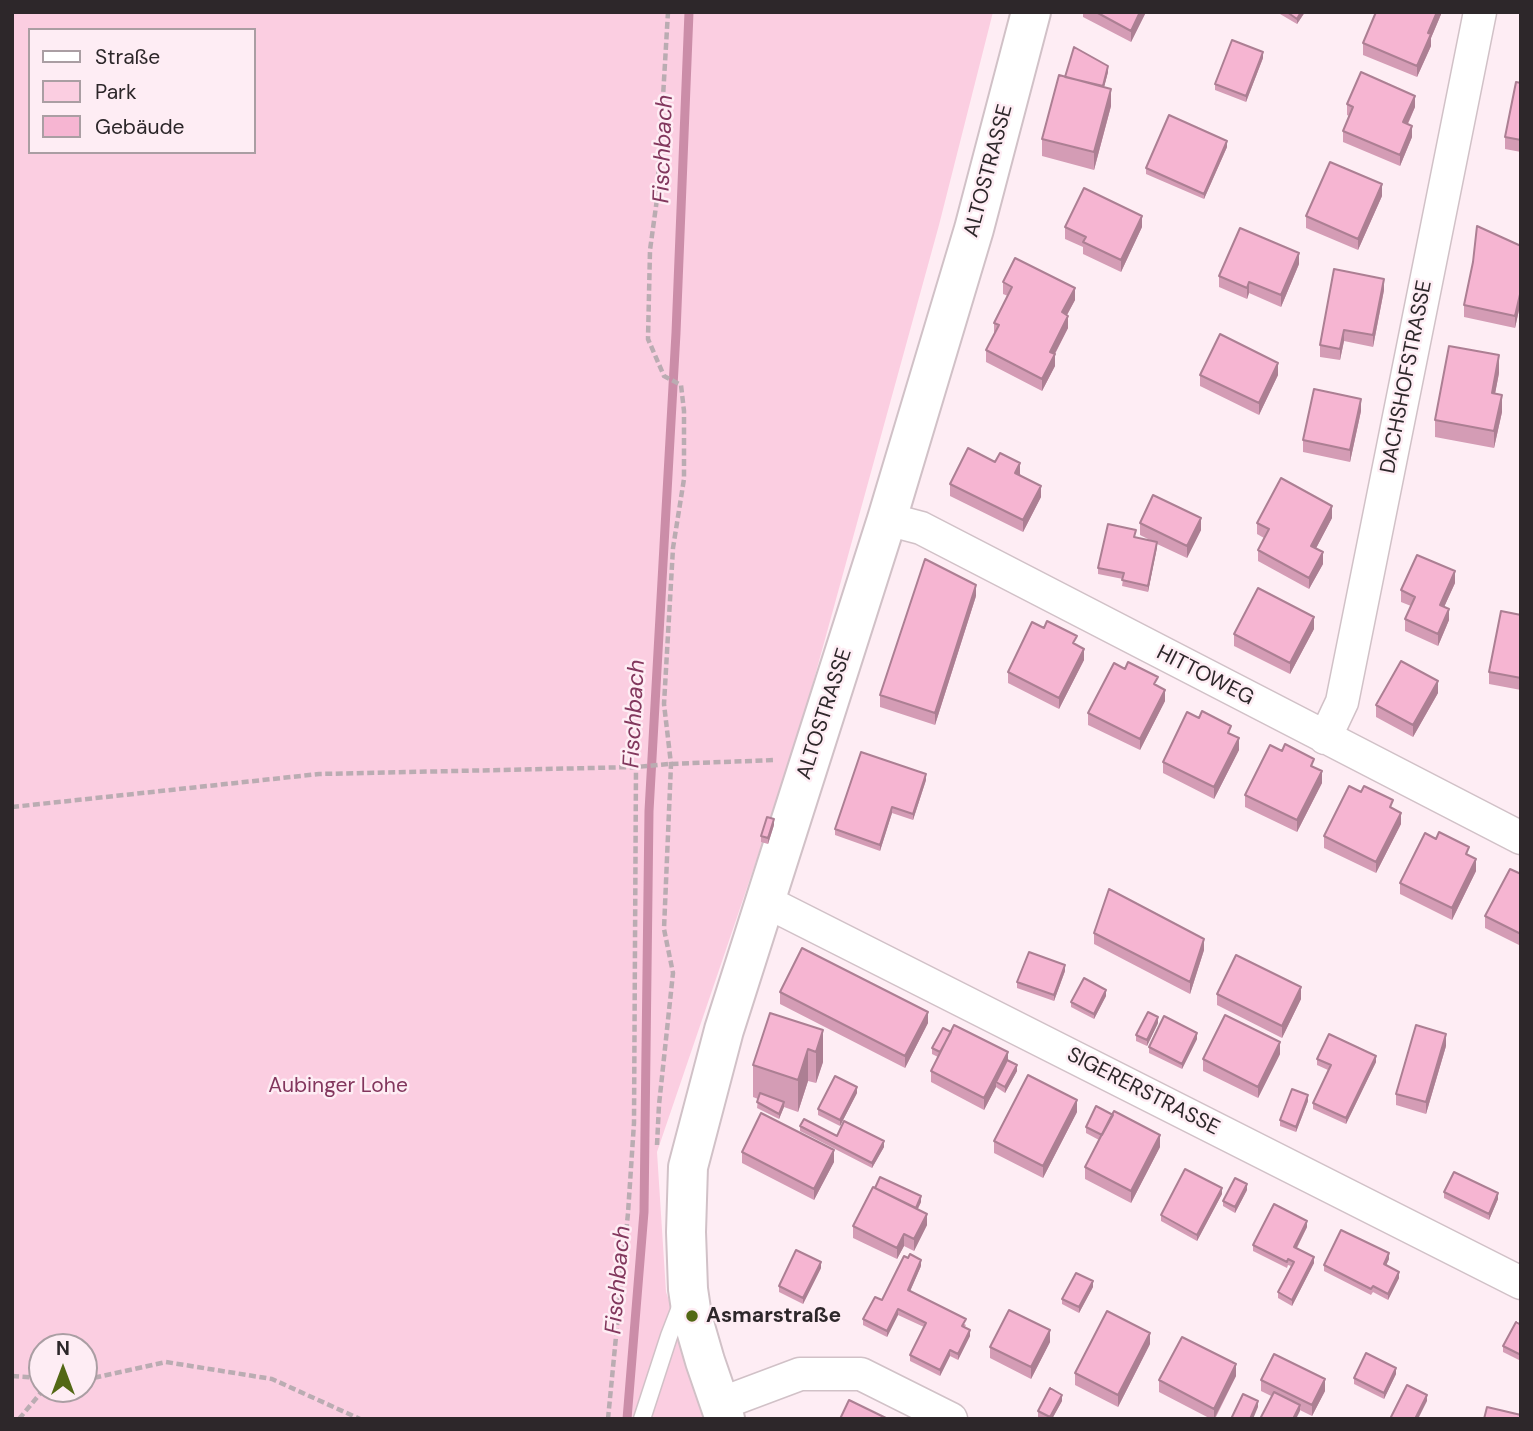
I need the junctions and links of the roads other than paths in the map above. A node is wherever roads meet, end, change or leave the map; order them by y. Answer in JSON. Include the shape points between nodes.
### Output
{"nodes":[{"id":1,"x":1031,"y":12,"type":"edge"},
{"id":2,"x":1480,"y":12,"type":"edge"},
{"id":3,"x":887,"y":519,"type":"junction"},
{"id":4,"x":1325,"y":738,"type":"junction"},
{"id":5,"x":1521,"y":838,"type":"edge"},
{"id":6,"x":765,"y":901,"type":"junction"},
{"id":7,"x":1521,"y":1283,"type":"edge"},
{"id":8,"x":688,"y":1289,"type":"junction"},
{"id":9,"x":723,"y":1412,"type":"edge"},
{"id":10,"x":642,"y":1419,"type":"edge"},
{"id":11,"x":951,"y":1419,"type":"edge"}],
"edges":[{"from":1,"to":3,"type":"main road","name":"ALTOSTRASSE","via":[[974,229]]},
{"from":2,"to":4,"type":"street","name":"DACHSHOFSTRASSE","via":[[1342,702]]},
{"from":3,"to":4,"type":"street","name":"HITTOWEG","via":[[921,528]]},
{"from":3,"to":6,"type":"main road","name":"ALTOSTRASSE"},
{"from":4,"to":5,"type":"street","name":"HITTOWEG"},
{"from":6,"to":7,"type":"street","name":"SIGERERSTRASSE"},
{"from":6,"to":8,"type":"main road","name":"ALTOSTRASSE","via":[[688,1167]]},
{"from":8,"to":9,"type":"main road","name":"ALTOSTRASSE"},
{"from":8,"to":10,"type":"lane"},
{"from":9,"to":11,"type":"street","via":[[800,1374],[862,1374]]}]}
